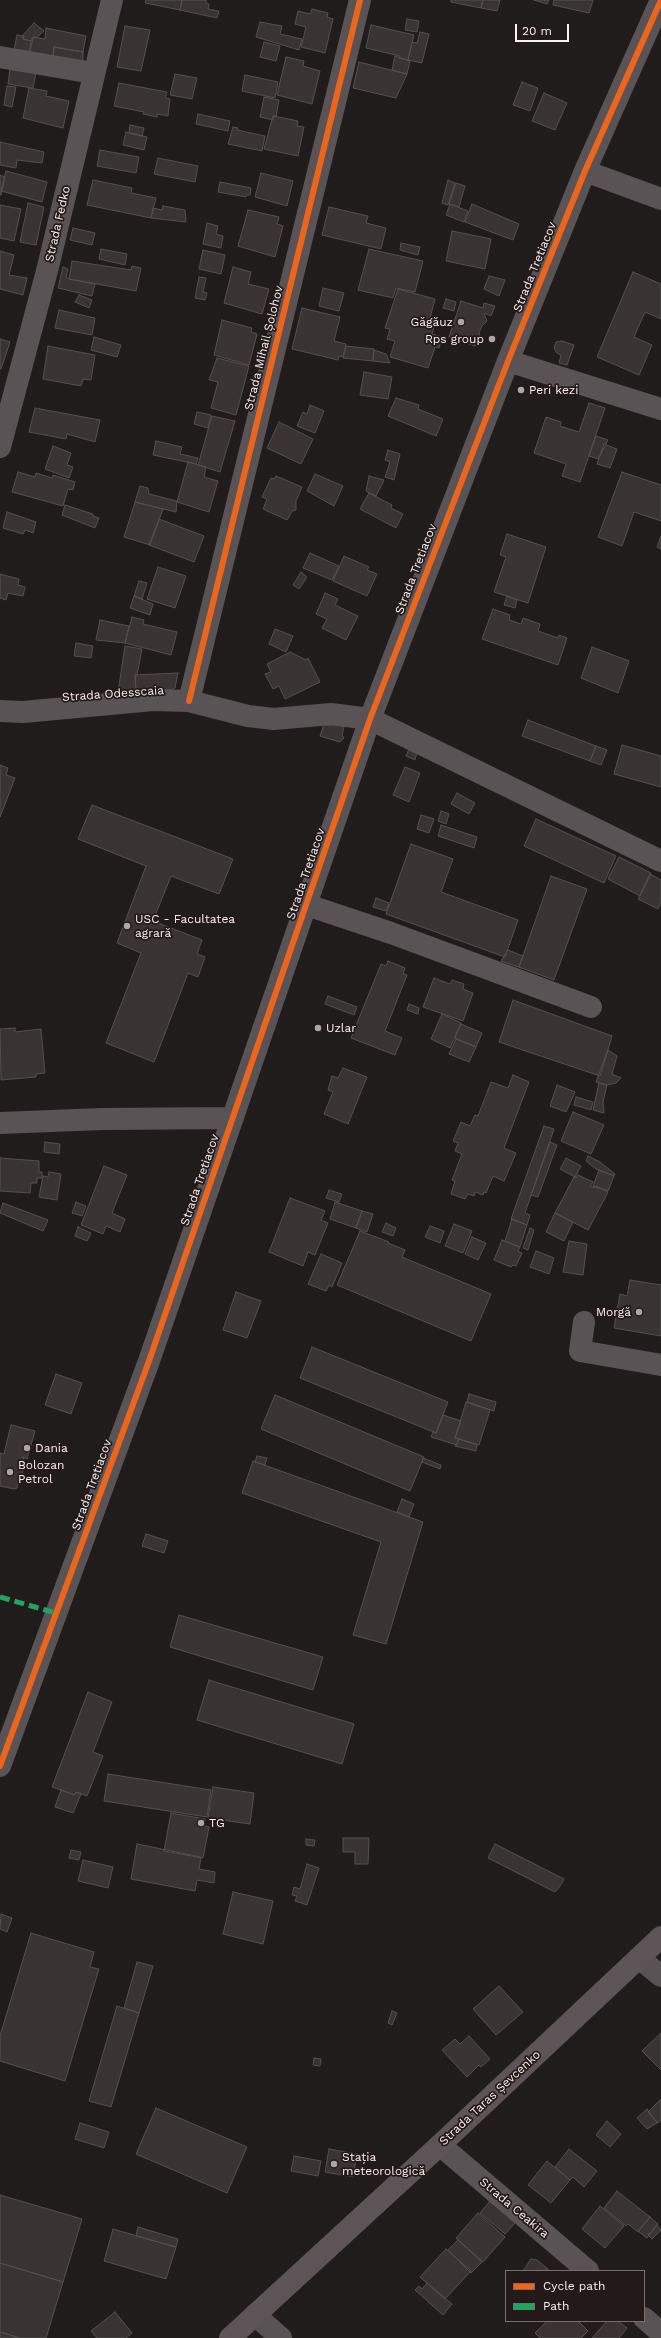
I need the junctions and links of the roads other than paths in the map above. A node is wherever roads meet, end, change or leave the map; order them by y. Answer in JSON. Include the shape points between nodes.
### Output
{"nodes":[{"id":1,"x":112,"y":0,"type":"edge"},
{"id":2,"x":360,"y":0,"type":"edge"},
{"id":3,"x":658,"y":13,"type":"edge"},
{"id":4,"x":0,"y":57,"type":"edge"},
{"id":5,"x":94,"y":73,"type":"junction"},
{"id":6,"x":585,"y":171,"type":"junction"},
{"id":7,"x":661,"y":199,"type":"edge"},
{"id":8,"x":508,"y":361,"type":"junction"},
{"id":9,"x":661,"y":409,"type":"edge"},
{"id":10,"x":0,"y":447,"type":"edge"},
{"id":11,"x":189,"y":701,"type":"junction"},
{"id":12,"x":0,"y":710,"type":"edge"},
{"id":13,"x":370,"y":719,"type":"junction"},
{"id":14,"x":651,"y":853,"type":"edge"},
{"id":15,"x":661,"y":861,"type":"edge"},
{"id":16,"x":307,"y":905,"type":"junction"},
{"id":17,"x":591,"y":1007,"type":"dead end"},
{"id":18,"x":233,"y":1118,"type":"junction"},
{"id":19,"x":0,"y":1123,"type":"edge"},
{"id":20,"x":584,"y":1322,"type":"dead end"},
{"id":21,"x":661,"y":1365,"type":"edge"},
{"id":22,"x":0,"y":1766,"type":"edge"},
{"id":23,"x":661,"y":1937,"type":"edge"},
{"id":24,"x":639,"y":1958,"type":"junction"},
{"id":25,"x":661,"y":1976,"type":"edge"},
{"id":26,"x":440,"y":2145,"type":"junction"},
{"id":27,"x":587,"y":2270,"type":"edge"},
{"id":28,"x":255,"y":2315,"type":"junction"},
{"id":29,"x":645,"y":2319,"type":"edge"},
{"id":30,"x":661,"y":2333,"type":"edge"},
{"id":31,"x":230,"y":2338,"type":"edge"},
{"id":32,"x":281,"y":2338,"type":"edge"}],
"edges":[{"from":1,"to":5,"type":"street","name":"Strada Fedko"},
{"from":2,"to":11,"type":"street","name":"Strada Mihail Șolohov"},
{"from":3,"to":6,"type":"street","name":"Strada Tretiacov"},
{"from":4,"to":5,"type":"street"},
{"from":5,"to":10,"type":"street","name":"Strada Fedko","via":[[48,267]]},
{"from":6,"to":7,"type":"street"},
{"from":6,"to":8,"type":"street","name":"Strada Tretiacov"},
{"from":8,"to":9,"type":"street"},
{"from":8,"to":13,"type":"street","name":"Strada Tretiacov"},
{"from":11,"to":12,"type":"street","name":"Strada Odesscaia","via":[[153,700],[23,712]]},
{"from":11,"to":13,"type":"street","name":"Strada Odesscaia","via":[[248,716],[274,719],[331,714]]},
{"from":13,"to":14,"type":"street","name":"Strada Odesscaia"},
{"from":13,"to":16,"type":"street","name":"Strada Tretiacov"},
{"from":14,"to":15,"type":"street","name":"Strada Odesscaia"},
{"from":16,"to":17,"type":"street","via":[[391,933]]},
{"from":16,"to":18,"type":"street","name":"Strada Tretiacov"},
{"from":18,"to":19,"type":"street","name":"Strada Tretiacov"},
{"from":18,"to":22,"type":"street","name":"Strada Tretiacov","via":[[149,1361]]},
{"from":20,"to":21,"type":"street","via":[[580,1351]]},
{"from":23,"to":24,"type":"main road","name":"Strada Taras Șevcenko"},
{"from":24,"to":25,"type":"street"},
{"from":24,"to":26,"type":"main road","name":"Strada Taras Șevcenko"},
{"from":26,"to":27,"type":"street","name":"Strada Ceakira"},
{"from":26,"to":28,"type":"main road","name":"Strada Taras Șevcenko"},
{"from":28,"to":31,"type":"main road","name":"Strada Taras Șevcenko"},
{"from":28,"to":32,"type":"street"},
{"from":29,"to":30,"type":"street"}]}
